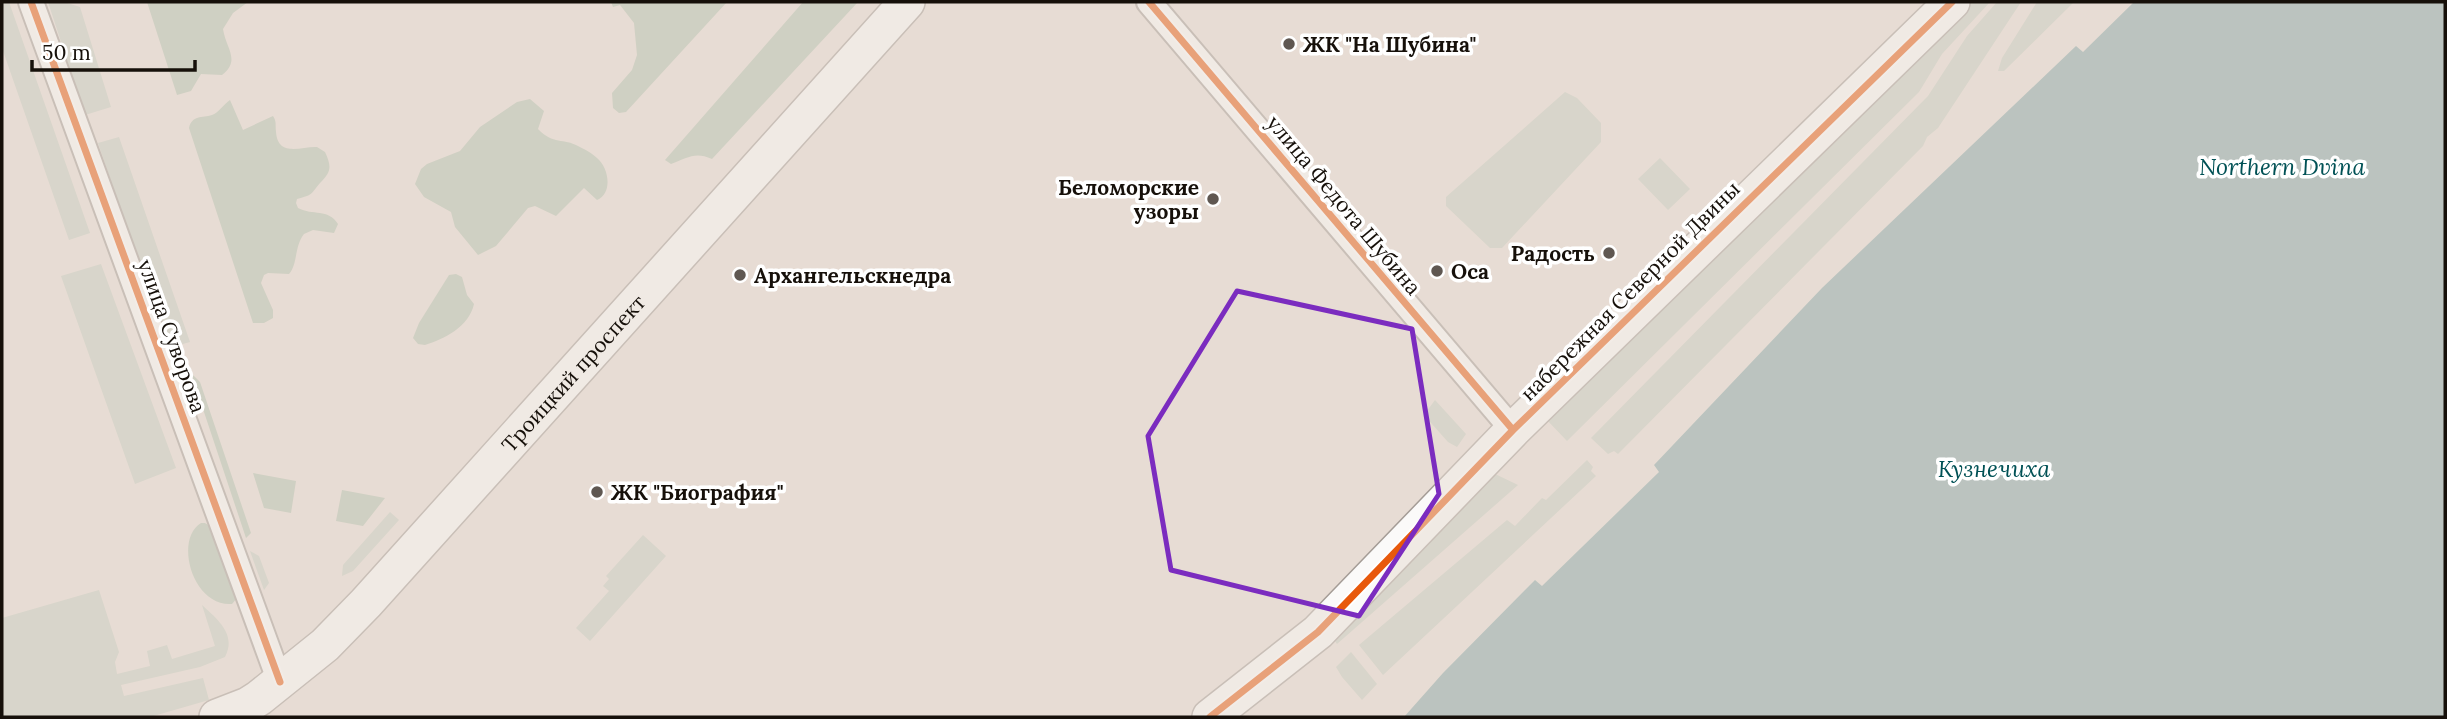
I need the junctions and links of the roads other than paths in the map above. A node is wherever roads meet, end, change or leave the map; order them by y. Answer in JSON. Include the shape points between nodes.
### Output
{"nodes":[{"id":1,"x":31,"y":2,"type":"edge"},
{"id":2,"x":907,"y":2,"type":"edge"},
{"id":3,"x":1149,"y":2,"type":"edge"},
{"id":4,"x":1952,"y":2,"type":"edge"},
{"id":5,"x":1513,"y":430,"type":"junction"},
{"id":6,"x":268,"y":699,"type":"edge"},
{"id":7,"x":217,"y":717,"type":"edge"},
{"id":8,"x":1210,"y":717,"type":"edge"}],
"edges":[{"from":1,"to":6,"type":"street","name":"улица Суворова"},
{"from":2,"to":6,"type":"street","name":"Троицкий проспект","via":[[366,603]]},
{"from":3,"to":5,"type":"street","name":"улица Федота Шубина"},
{"from":4,"to":5,"type":"street","name":"набережная Северной Двины"},
{"from":5,"to":8,"type":"street","name":"набережная Северной Двины","via":[[1318,632]]},
{"from":6,"to":7,"type":"street","name":"Троицкий проспект"}]}
